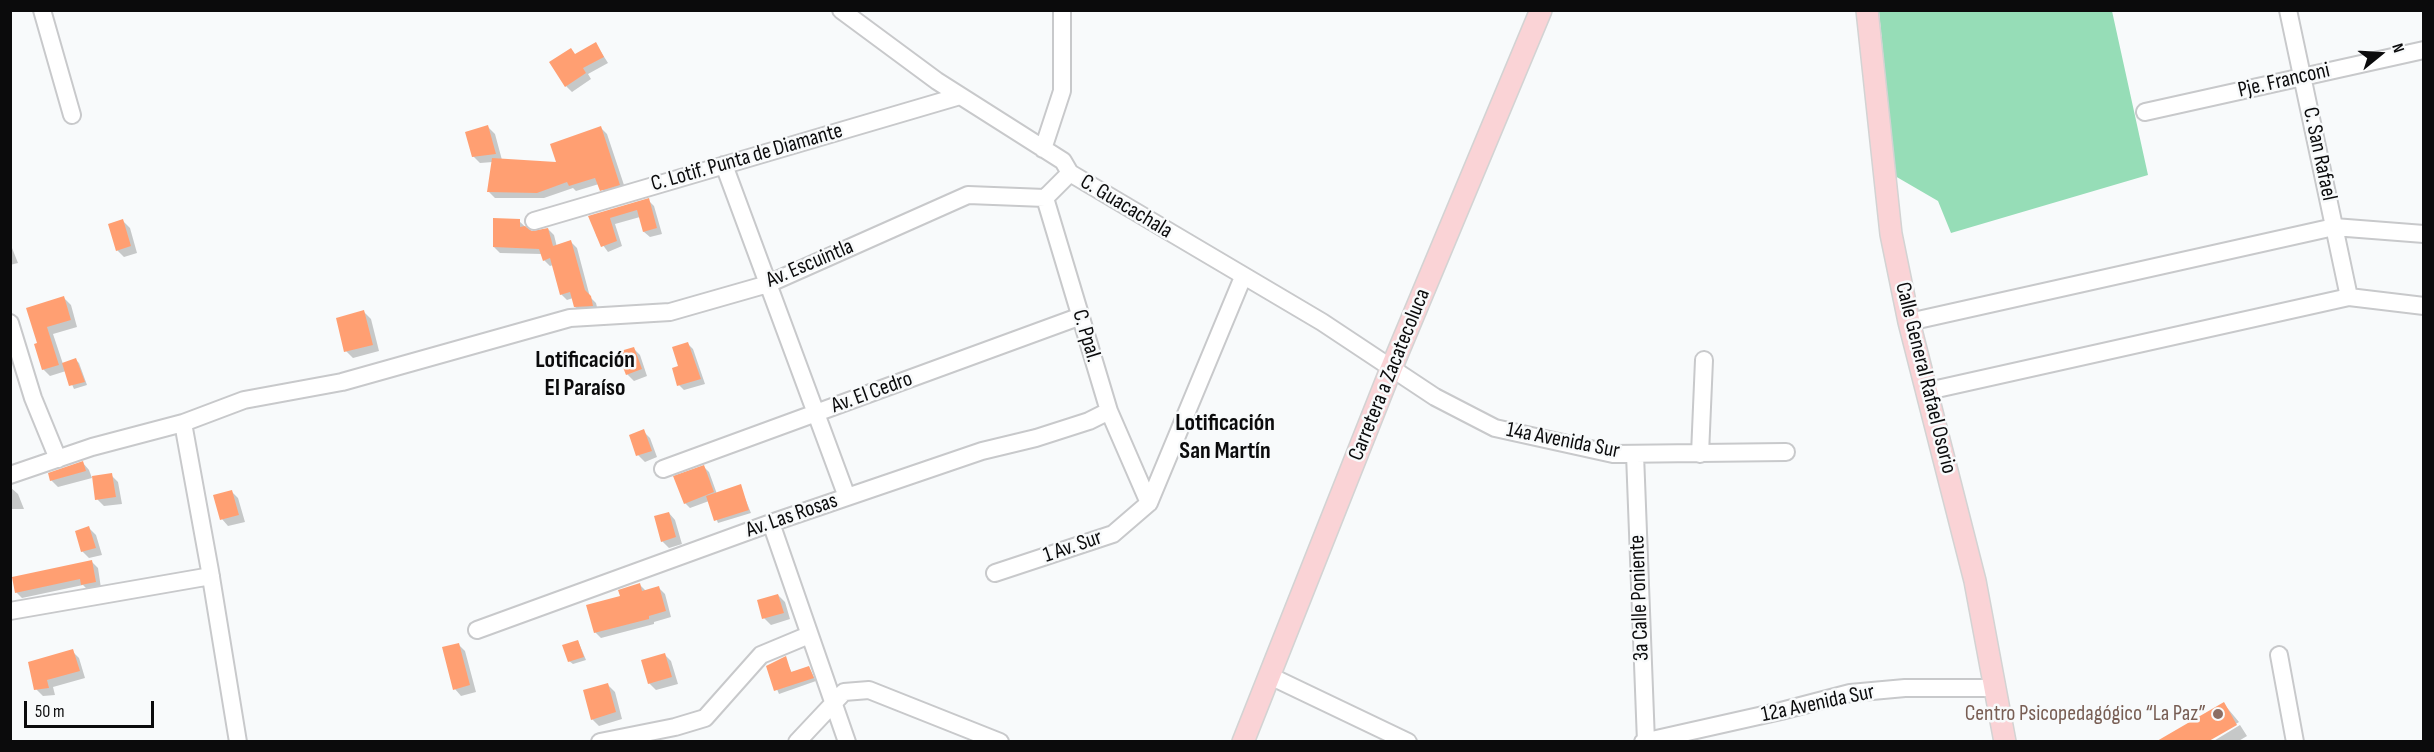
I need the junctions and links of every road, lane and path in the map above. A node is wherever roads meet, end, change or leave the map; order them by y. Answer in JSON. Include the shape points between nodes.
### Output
{"nodes":[{"id":1,"x":42,"y":10,"type":"edge"},
{"id":2,"x":842,"y":10,"type":"edge"},
{"id":3,"x":1062,"y":10,"type":"edge"},
{"id":4,"x":1540,"y":10,"type":"edge"},
{"id":5,"x":1867,"y":10,"type":"edge"},
{"id":6,"x":2288,"y":10,"type":"edge"},
{"id":7,"x":2424,"y":50,"type":"edge"},
{"id":8,"x":2302,"y":77,"type":"junction"},
{"id":9,"x":960,"y":96,"type":"junction"},
{"id":10,"x":2145,"y":112,"type":"dead end"},
{"id":11,"x":72,"y":115,"type":"dead end"},
{"id":12,"x":1043,"y":148,"type":"junction"},
{"id":13,"x":724,"y":165,"type":"junction"},
{"id":14,"x":1070,"y":173,"type":"junction"},
{"id":15,"x":1045,"y":198,"type":"junction"},
{"id":16,"x":534,"y":221,"type":"dead end"},
{"id":17,"x":2334,"y":227,"type":"junction"},
{"id":18,"x":2424,"y":234,"type":"edge"},
{"id":19,"x":1243,"y":277,"type":"junction"},
{"id":20,"x":768,"y":284,"type":"junction"},
{"id":21,"x":2349,"y":297,"type":"junction"},
{"id":22,"x":2424,"y":306,"type":"edge"},
{"id":23,"x":1080,"y":316,"type":"junction"},
{"id":24,"x":1909,"y":322,"type":"junction"},
{"id":25,"x":10,"y":323,"type":"edge"},
{"id":26,"x":1704,"y":360,"type":"dead end"},
{"id":27,"x":1391,"y":369,"type":"junction"},
{"id":28,"x":1928,"y":391,"type":"junction"},
{"id":29,"x":1109,"y":411,"type":"junction"},
{"id":30,"x":816,"y":413,"type":"junction"},
{"id":31,"x":183,"y":423,"type":"junction"},
{"id":32,"x":1786,"y":452,"type":"dead end"},
{"id":33,"x":1635,"y":454,"type":"junction"},
{"id":34,"x":1700,"y":454,"type":"junction"},
{"id":35,"x":58,"y":459,"type":"junction"},
{"id":36,"x":663,"y":469,"type":"dead end"},
{"id":37,"x":10,"y":475,"type":"edge"},
{"id":38,"x":847,"y":497,"type":"junction"},
{"id":39,"x":1149,"y":503,"type":"junction"},
{"id":40,"x":771,"y":523,"type":"junction"},
{"id":41,"x":995,"y":573,"type":"dead end"},
{"id":42,"x":211,"y":576,"type":"junction"},
{"id":43,"x":10,"y":611,"type":"edge"},
{"id":44,"x":477,"y":630,"type":"dead end"},
{"id":45,"x":809,"y":635,"type":"junction"},
{"id":46,"x":2279,"y":655,"type":"dead end"},
{"id":47,"x":1270,"y":676,"type":"junction"},
{"id":48,"x":1995,"y":688,"type":"junction"},
{"id":49,"x":832,"y":704,"type":"junction"},
{"id":50,"x":238,"y":741,"type":"edge"},
{"id":51,"x":600,"y":741,"type":"edge"},
{"id":52,"x":797,"y":741,"type":"edge"},
{"id":53,"x":847,"y":741,"type":"edge"},
{"id":54,"x":1000,"y":741,"type":"edge"},
{"id":55,"x":1243,"y":741,"type":"edge"},
{"id":56,"x":1408,"y":741,"type":"edge"},
{"id":57,"x":1645,"y":741,"type":"edge"},
{"id":58,"x":2006,"y":741,"type":"edge"},
{"id":59,"x":2295,"y":741,"type":"edge"}],
"edges":[{"from":1,"to":11,"type":"street"},
{"from":2,"to":9,"type":"street","name":"C. Guacachala"},
{"from":3,"to":12,"type":"street","via":[[1062,91]]},
{"from":4,"to":27,"type":"main road","name":"Carretera a Zacatecoluca"},
{"from":5,"to":24,"type":"main road","name":"Calle General Rafael Osorio","via":[[1885,189]]},
{"from":6,"to":8,"type":"street","name":"C. San Rafael"},
{"from":7,"to":8,"type":"street","name":"Pje. Franconi"},
{"from":8,"to":10,"type":"street","name":"Pje. Franconi"},
{"from":8,"to":17,"type":"street","name":"C. San Rafael"},
{"from":9,"to":12,"type":"street","name":"C. Guacachala"},
{"from":9,"to":13,"type":"street","name":"C. Lotif. Punta de Diamante"},
{"from":12,"to":14,"type":"street","name":"C. Guacachala","via":[[1063,161]]},
{"from":13,"to":16,"type":"street","name":"C. Lotif. Punta de Diamante"},
{"from":13,"to":20,"type":"street"},
{"from":14,"to":15,"type":"street"},
{"from":14,"to":19,"type":"street","name":"C. Guacachala"},
{"from":15,"to":20,"type":"street","name":"Av. Escuintla","via":[[968,195]]},
{"from":15,"to":23,"type":"street","name":"C. Ppal."},
{"from":17,"to":18,"type":"street"},
{"from":17,"to":21,"type":"street","name":"C. San Rafael"},
{"from":17,"to":24,"type":"street"},
{"from":19,"to":27,"type":"street","name":"C. Guacachala","via":[[1322,322]]},
{"from":19,"to":39,"type":"street","name":"1 Av. Sur"},
{"from":20,"to":30,"type":"street"},
{"from":20,"to":31,"type":"street","name":"Av. Escuintla","via":[[670,312],[570,318],[342,382],[244,400]]},
{"from":21,"to":22,"type":"street"},
{"from":21,"to":28,"type":"street"},
{"from":23,"to":29,"type":"street","name":"C. Ppal."},
{"from":23,"to":30,"type":"street","name":"Av. El Cedro"},
{"from":24,"to":28,"type":"main road","name":"Calle General Rafael Osorio"},
{"from":25,"to":35,"type":"street","via":[[33,398]]},
{"from":26,"to":34,"type":"street"},
{"from":27,"to":33,"type":"street","name":"14a Avenida Sur","via":[[1495,428],[1613,454]]},
{"from":27,"to":47,"type":"main road","name":"Carretera a Zacatecoluca"},
{"from":28,"to":48,"type":"main road","name":"Calle General Rafael Osorio","via":[[1975,581]]},
{"from":29,"to":38,"type":"street","name":"Av. Las Rosas","via":[[1089,421],[982,451]]},
{"from":29,"to":39,"type":"street","name":"C. Ppal."},
{"from":30,"to":36,"type":"street","name":"Av. El Cedro"},
{"from":30,"to":38,"type":"street"},
{"from":31,"to":35,"type":"street","name":"Av. Escuintla"},
{"from":31,"to":42,"type":"street"},
{"from":32,"to":34,"type":"street","name":"14a Avenida Sur"},
{"from":33,"to":34,"type":"street","name":"14a Avenida Sur"},
{"from":33,"to":57,"type":"street","name":"3a Calle Poniente"},
{"from":35,"to":37,"type":"street","name":"Av. Escuintla"},
{"from":38,"to":40,"type":"street","name":"Av. Las Rosas"},
{"from":39,"to":41,"type":"street","name":"1 Av. Sur","via":[[1113,534]]},
{"from":40,"to":44,"type":"street","name":"Av. Las Rosas"},
{"from":40,"to":45,"type":"street"},
{"from":42,"to":43,"type":"street"},
{"from":42,"to":50,"type":"street"},
{"from":45,"to":49,"type":"street"},
{"from":45,"to":51,"type":"street","via":[[762,655],[705,718]]},
{"from":46,"to":59,"type":"street"},
{"from":47,"to":55,"type":"main road","name":"Carretera a Zacatecoluca"},
{"from":47,"to":56,"type":"street"},
{"from":48,"to":57,"type":"street","name":"12a Avenida Sur","via":[[1905,688],[1850,693]]},
{"from":48,"to":58,"type":"main road","name":"Calle General Rafael Osorio"},
{"from":49,"to":52,"type":"street"},
{"from":49,"to":53,"type":"street"},
{"from":49,"to":54,"type":"street","via":[[844,692],[869,690]]}]}
